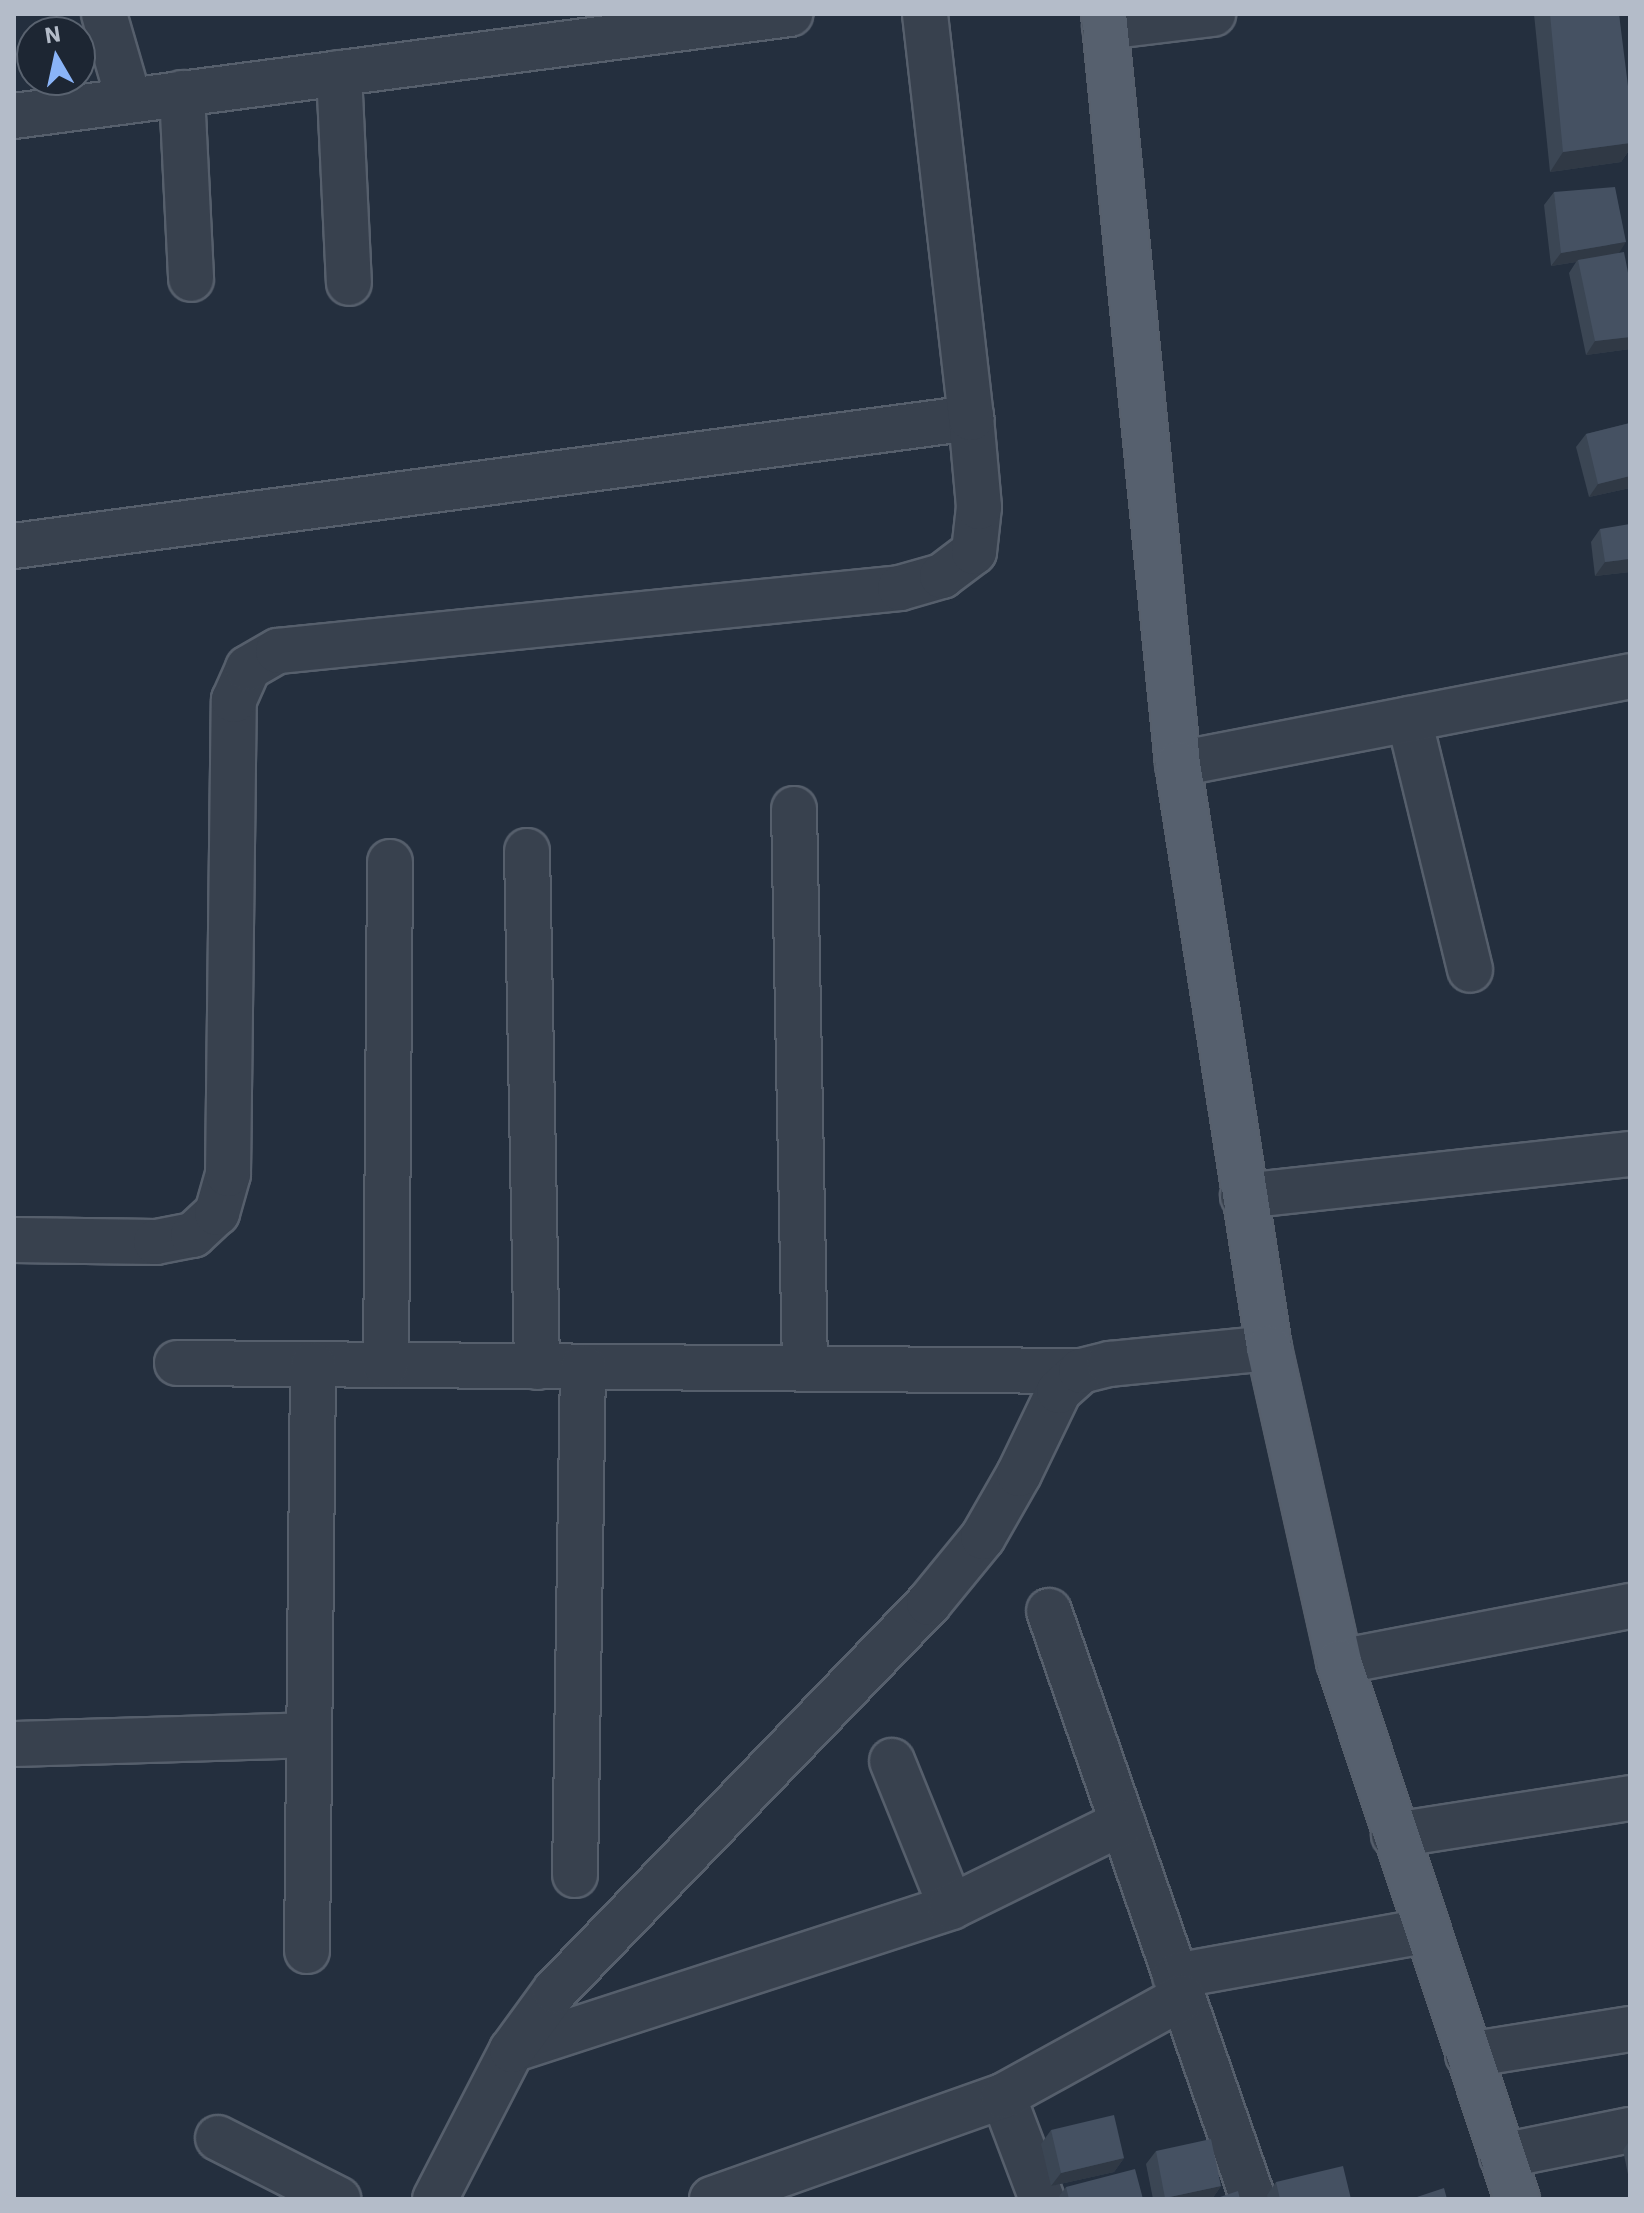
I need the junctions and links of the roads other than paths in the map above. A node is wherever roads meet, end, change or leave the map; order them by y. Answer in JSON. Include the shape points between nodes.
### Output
{"nodes":[{"id":1,"x":104,"y":14,"type":"edge"},
{"id":2,"x":790,"y":14,"type":"edge"},
{"id":3,"x":925,"y":14,"type":"edge"},
{"id":4,"x":1213,"y":14,"type":"edge"},
{"id":5,"x":1105,"y":20,"type":"edge"},
{"id":6,"x":339,"y":73,"type":"junction"},
{"id":7,"x":182,"y":93,"type":"junction"},
{"id":8,"x":129,"y":100,"type":"junction"},
{"id":9,"x":14,"y":116,"type":"edge"},
{"id":10,"x":191,"y":279,"type":"dead end"},
{"id":11,"x":349,"y":283,"type":"dead end"},
{"id":12,"x":971,"y":418,"type":"junction"},
{"id":13,"x":14,"y":546,"type":"edge"},
{"id":14,"x":1628,"y":688,"type":"edge"},
{"id":15,"x":1409,"y":719,"type":"junction"},
{"id":16,"x":1178,"y":764,"type":"junction"},
{"id":17,"x":794,"y":809,"type":"dead end"},
{"id":18,"x":527,"y":851,"type":"dead end"},
{"id":19,"x":390,"y":862,"type":"dead end"},
{"id":20,"x":1470,"y":970,"type":"dead end"},
{"id":21,"x":1630,"y":1154,"type":"edge"},
{"id":22,"x":1243,"y":1196,"type":"junction"},
{"id":23,"x":14,"y":1240,"type":"edge"},
{"id":24,"x":1269,"y":1348,"type":"junction"},
{"id":25,"x":177,"y":1363,"type":"dead end"},
{"id":26,"x":313,"y":1364,"type":"junction"},
{"id":27,"x":386,"y":1365,"type":"junction"},
{"id":28,"x":537,"y":1367,"type":"junction"},
{"id":29,"x":583,"y":1367,"type":"junction"},
{"id":30,"x":805,"y":1368,"type":"junction"},
{"id":31,"x":1081,"y":1371,"type":"junction"},
{"id":32,"x":1630,"y":1606,"type":"edge"},
{"id":33,"x":1049,"y":1611,"type":"dead end"},
{"id":34,"x":1339,"y":1662,"type":"junction"},
{"id":35,"x":309,"y":1735,"type":"junction"},
{"id":36,"x":14,"y":1744,"type":"edge"},
{"id":37,"x":892,"y":1761,"type":"dead end"},
{"id":38,"x":1630,"y":1798,"type":"edge"},
{"id":39,"x":1122,"y":1823,"type":"junction"},
{"id":40,"x":1394,"y":1835,"type":"junction"},
{"id":41,"x":575,"y":1875,"type":"dead end"},
{"id":42,"x":951,"y":1907,"type":"junction"},
{"id":43,"x":1426,"y":1931,"type":"junction"},
{"id":44,"x":307,"y":1951,"type":"dead end"},
{"id":45,"x":1179,"y":1986,"type":"junction"},
{"id":46,"x":1630,"y":2029,"type":"edge"},
{"id":47,"x":512,"y":2050,"type":"junction"},
{"id":48,"x":1468,"y":2055,"type":"junction"},
{"id":49,"x":1003,"y":2096,"type":"junction"},
{"id":50,"x":1630,"y":2130,"type":"edge"},
{"id":51,"x":218,"y":2138,"type":"dead end"},
{"id":52,"x":1502,"y":2156,"type":"junction"},
{"id":53,"x":338,"y":2199,"type":"edge"},
{"id":54,"x":435,"y":2199,"type":"edge"},
{"id":55,"x":712,"y":2199,"type":"edge"},
{"id":56,"x":1042,"y":2199,"type":"edge"},
{"id":57,"x":1253,"y":2199,"type":"edge"},
{"id":58,"x":1517,"y":2199,"type":"edge"}],
"edges":[{"from":1,"to":8,"type":"street"},
{"from":2,"to":6,"type":"street"},
{"from":3,"to":12,"type":"street"},
{"from":4,"to":5,"type":"street"},
{"from":5,"to":16,"type":"main road"},
{"from":6,"to":7,"type":"street"},
{"from":6,"to":11,"type":"street"},
{"from":7,"to":8,"type":"street"},
{"from":7,"to":10,"type":"street"},
{"from":8,"to":9,"type":"street"},
{"from":12,"to":13,"type":"street"},
{"from":12,"to":23,"type":"street","via":[[979,507],[974,552],[942,576],[900,588],[278,651],[248,668],[234,700],[228,1174],[217,1213],[193,1235],[156,1242]]},
{"from":14,"to":15,"type":"street"},
{"from":15,"to":16,"type":"street"},
{"from":15,"to":20,"type":"street"},
{"from":16,"to":22,"type":"main road"},
{"from":17,"to":30,"type":"street"},
{"from":18,"to":28,"type":"street"},
{"from":19,"to":27,"type":"street"},
{"from":21,"to":22,"type":"street"},
{"from":22,"to":24,"type":"main road"},
{"from":24,"to":31,"type":"street"},
{"from":24,"to":34,"type":"main road"},
{"from":25,"to":26,"type":"street"},
{"from":26,"to":27,"type":"street"},
{"from":26,"to":35,"type":"street"},
{"from":27,"to":28,"type":"street"},
{"from":28,"to":29,"type":"street"},
{"from":29,"to":30,"type":"street"},
{"from":29,"to":41,"type":"street"},
{"from":30,"to":31,"type":"street"},
{"from":31,"to":47,"type":"street","via":[[1059,1391],[983,1537],[929,1603],[555,1991]]},
{"from":32,"to":34,"type":"street"},
{"from":33,"to":39,"type":"street"},
{"from":34,"to":40,"type":"main road"},
{"from":35,"to":36,"type":"street"},
{"from":35,"to":44,"type":"street"},
{"from":37,"to":42,"type":"street"},
{"from":38,"to":40,"type":"street"},
{"from":39,"to":42,"type":"street"},
{"from":39,"to":45,"type":"street"},
{"from":40,"to":43,"type":"main road"},
{"from":42,"to":47,"type":"street"},
{"from":43,"to":45,"type":"street"},
{"from":43,"to":48,"type":"main road"},
{"from":45,"to":49,"type":"street"},
{"from":45,"to":57,"type":"street"},
{"from":46,"to":48,"type":"street"},
{"from":47,"to":54,"type":"street"},
{"from":48,"to":52,"type":"main road"},
{"from":49,"to":55,"type":"street"},
{"from":49,"to":56,"type":"street"},
{"from":50,"to":52,"type":"street"},
{"from":51,"to":53,"type":"street"},
{"from":52,"to":58,"type":"main road"}]}
